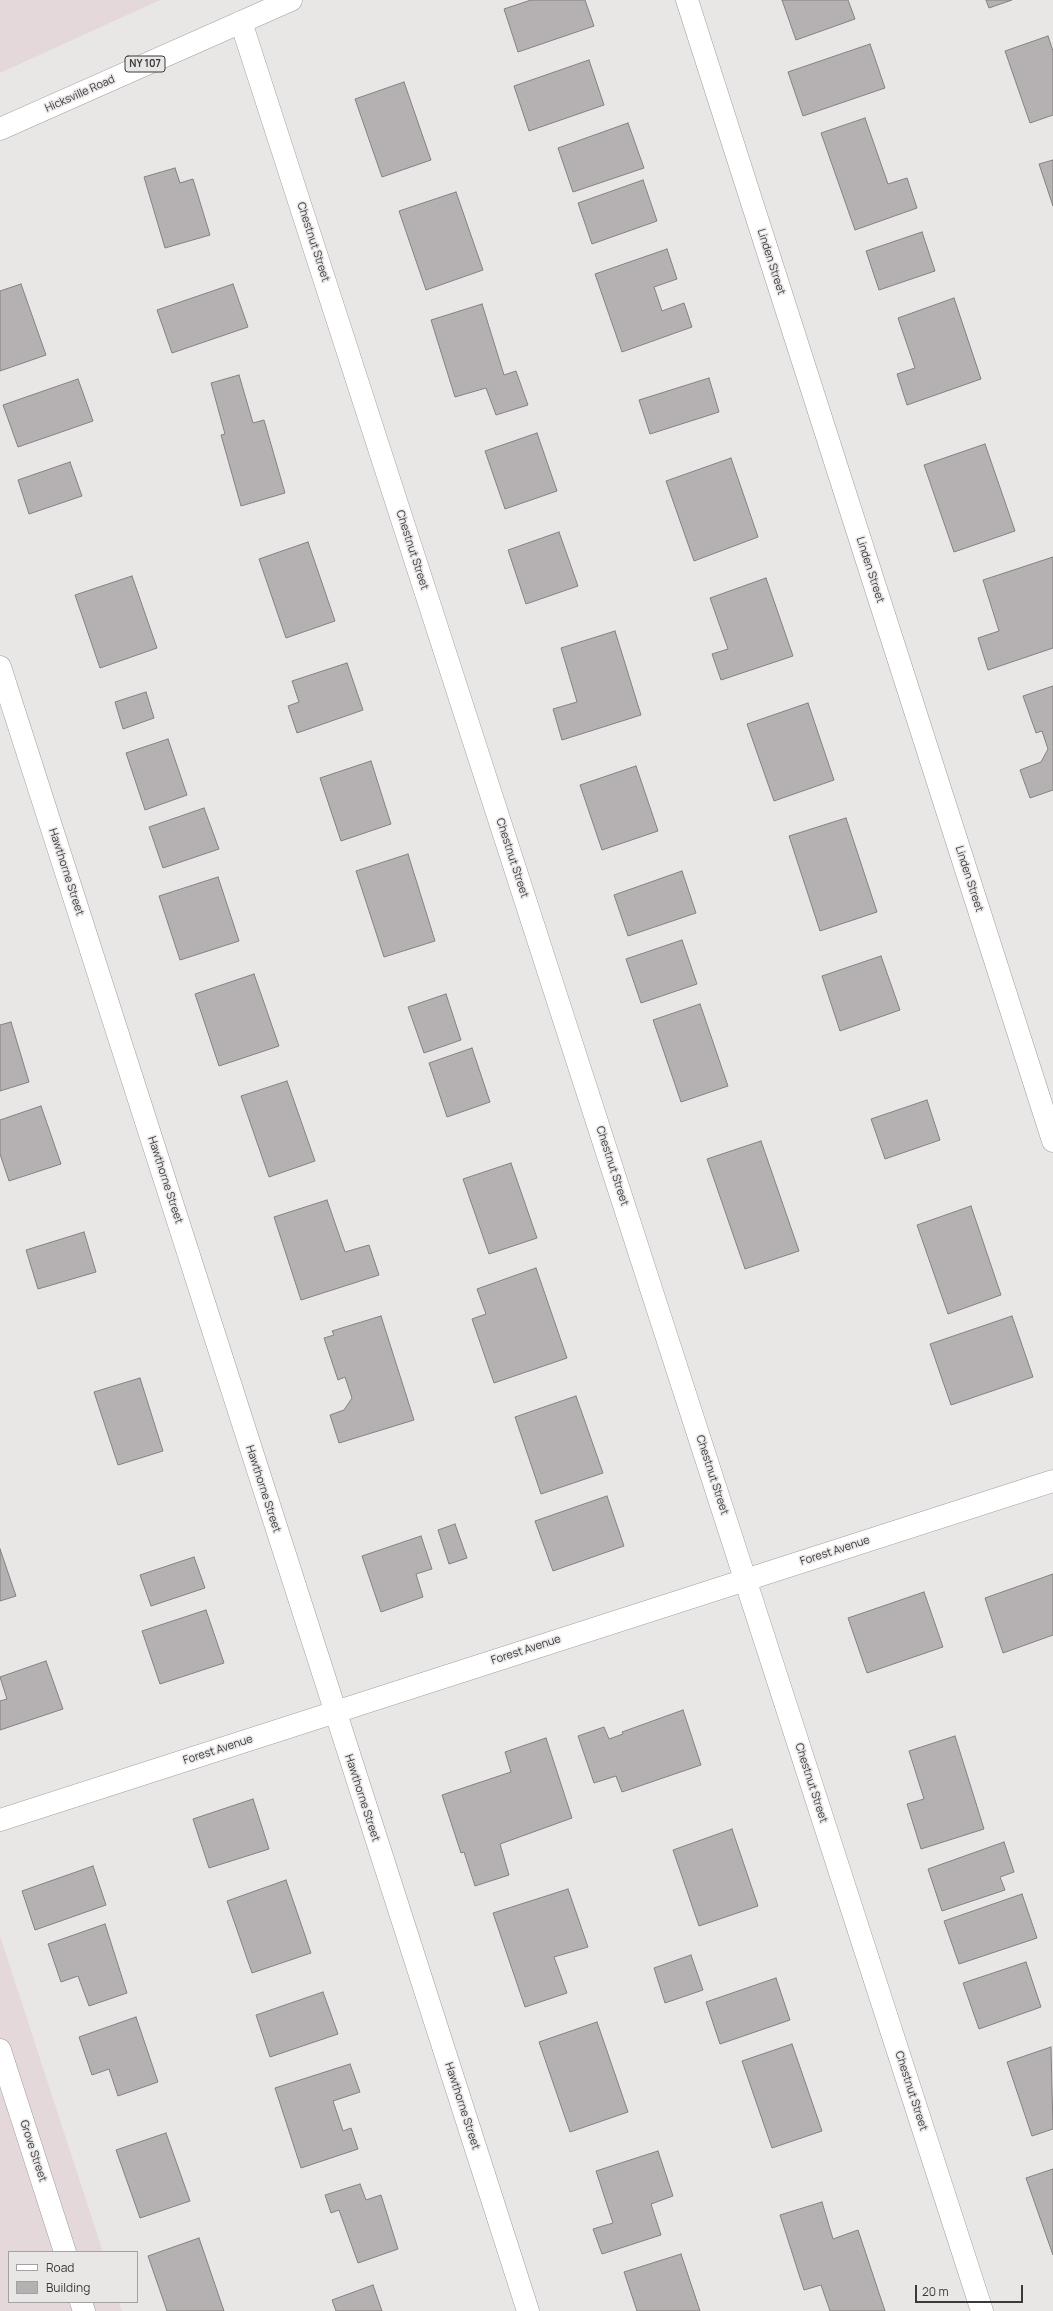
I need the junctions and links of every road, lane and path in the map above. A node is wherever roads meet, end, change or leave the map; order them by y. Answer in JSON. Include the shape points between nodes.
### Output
{"nodes":[{"id":1,"x":291,"y":0,"type":"edge"},
{"id":2,"x":688,"y":0,"type":"edge"},
{"id":3,"x":241,"y":22,"type":"junction"},
{"id":4,"x":0,"y":129,"type":"edge"},
{"id":5,"x":0,"y":667,"type":"edge"},
{"id":6,"x":1053,"y":1141,"type":"edge"},
{"id":7,"x":1053,"y":1481,"type":"edge"},
{"id":8,"x":746,"y":1580,"type":"junction"},
{"id":9,"x":335,"y":1712,"type":"junction"},
{"id":10,"x":0,"y":1820,"type":"edge"},
{"id":11,"x":0,"y":2050,"type":"edge"},
{"id":12,"x":65,"y":2251,"type":"edge"},
{"id":13,"x":528,"y":2311,"type":"edge"},
{"id":14,"x":982,"y":2311,"type":"edge"}],
"edges":[{"from":1,"to":3,"type":"street","name":"Hicksville Road","number":"NY 107"},
{"from":2,"to":6,"type":"street","name":"Linden Street"},
{"from":3,"to":4,"type":"street","name":"Hicksville Road","number":"NY 107"},
{"from":3,"to":8,"type":"street","name":"Chestnut Street"},
{"from":5,"to":9,"type":"street","name":"Hawthorne Street"},
{"from":7,"to":8,"type":"street","name":"Forest Avenue"},
{"from":8,"to":9,"type":"street","name":"Forest Avenue"},
{"from":8,"to":14,"type":"street","name":"Chestnut Street"},
{"from":9,"to":10,"type":"street","name":"Forest Avenue"},
{"from":9,"to":13,"type":"street","name":"Hawthorne Street"},
{"from":11,"to":12,"type":"street","name":"Grove Street"}]}
